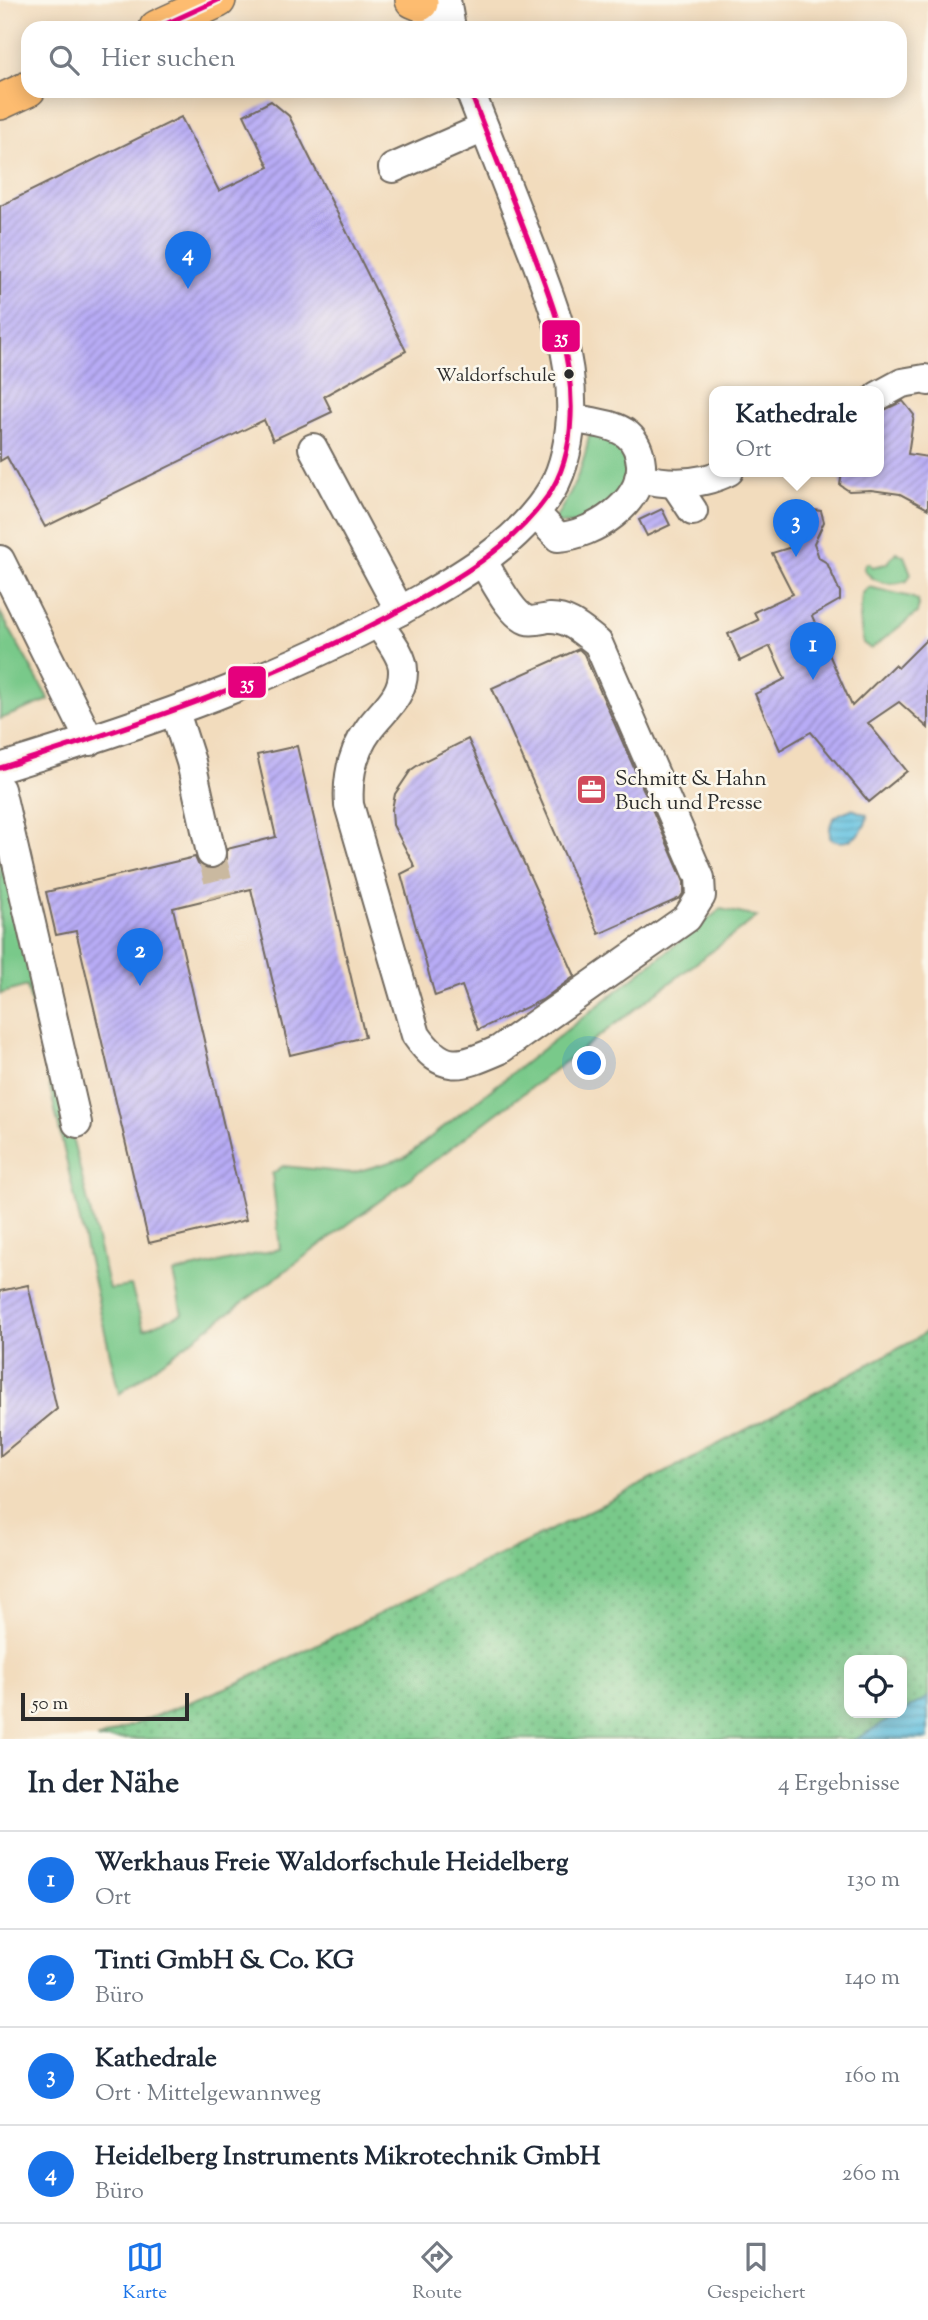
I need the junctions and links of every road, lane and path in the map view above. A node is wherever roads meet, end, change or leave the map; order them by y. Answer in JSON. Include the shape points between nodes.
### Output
{"nodes":[{"id":1,"x":218,"y":0,"type":"edge"},
{"id":2,"x":427,"y":6,"type":"edge"},
{"id":3,"x":173,"y":21,"type":"edge"},
{"id":4,"x":443,"y":21,"type":"edge"},
{"id":5,"x":21,"y":92,"type":"edge"},
{"id":6,"x":473,"y":98,"type":"edge"},
{"id":7,"x":0,"y":102,"type":"edge"},
{"id":8,"x":484,"y":128,"type":"junction"},
{"id":9,"x":393,"y":168,"type":"dead end"},
{"id":10,"x":928,"y":381,"type":"edge"},
{"id":11,"x":884,"y":393,"type":"edge"},
{"id":12,"x":571,"y":418,"type":"junction"},
{"id":13,"x":313,"y":448,"type":"dead end"},
{"id":14,"x":718,"y":477,"type":"edge"},
{"id":15,"x":639,"y":478,"type":"junction"},
{"id":16,"x":675,"y":484,"type":"junction"},
{"id":17,"x":693,"y":511,"type":"dead end"},
{"id":18,"x":535,"y":513,"type":"junction"},
{"id":19,"x":0,"y":560,"type":"edge"},
{"id":20,"x":483,"y":562,"type":"junction"},
{"id":21,"x":389,"y":617,"type":"junction"},
{"id":22,"x":175,"y":712,"type":"junction"},
{"id":23,"x":90,"y":741,"type":"junction"},
{"id":24,"x":0,"y":768,"type":"edge"},
{"id":25,"x":0,"y":789,"type":"edge"},
{"id":26,"x":211,"y":853,"type":"tunnel mouth"},
{"id":27,"x":77,"y":1123,"type":"dead end"}],
"edges":[{"from":1,"to":3,"type":"main road"},
{"from":2,"to":4,"type":"street"},
{"from":5,"to":7,"type":"main road"},
{"from":6,"to":8,"type":"street"},
{"from":8,"to":9,"type":"street"},
{"from":8,"to":12,"type":"street","via":[[560,322],[570,376]]},
{"from":10,"to":11,"type":"street","via":[[902,383]]},
{"from":12,"to":15,"type":"street","via":[[620,429],[630,436],[640,458]]},
{"from":12,"to":18,"type":"street","via":[[558,475]]},
{"from":13,"to":21,"type":"street"},
{"from":14,"to":16,"type":"street"},
{"from":15,"to":16,"type":"street"},
{"from":15,"to":18,"type":"street","via":[[623,508],[569,537],[558,537]]},
{"from":16,"to":17,"type":"street"},
{"from":18,"to":20,"type":"street"},
{"from":19,"to":23,"type":"street"},
{"from":20,"to":21,"type":"street"},
{"from":20,"to":21,"type":"street","via":[[521,616],[574,624],[597,643],[700,878],[701,895],[687,918],[499,1050],[475,1061],[439,1061],[416,1035],[349,805],[347,781],[360,742],[399,692],[403,669]]},
{"from":21,"to":22,"type":"street","via":[[255,681]]},
{"from":22,"to":23,"type":"street"},
{"from":22,"to":26,"type":"street"},
{"from":23,"to":24,"type":"street"},
{"from":25,"to":27,"type":"street"}]}
